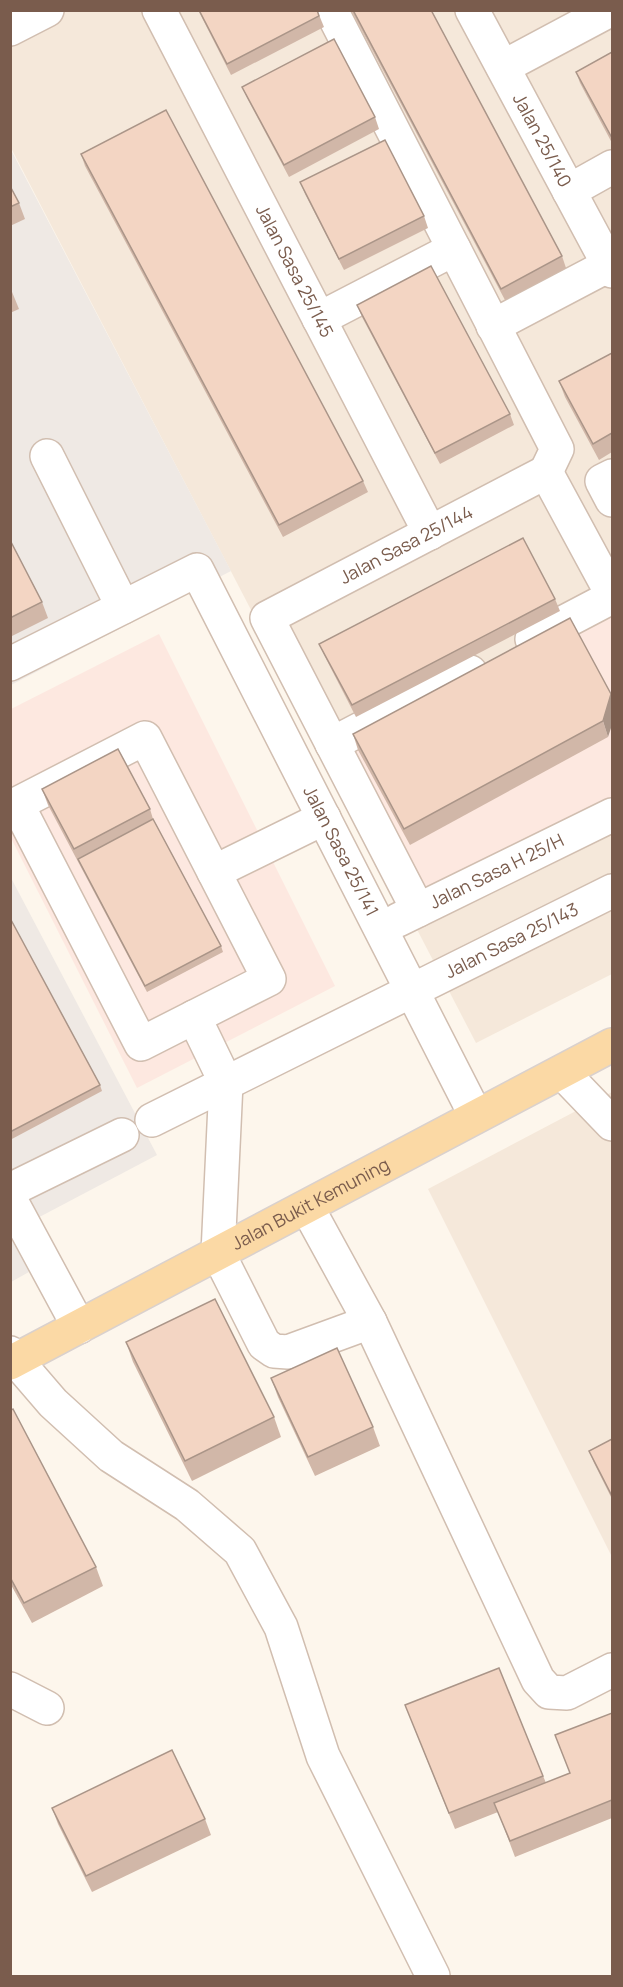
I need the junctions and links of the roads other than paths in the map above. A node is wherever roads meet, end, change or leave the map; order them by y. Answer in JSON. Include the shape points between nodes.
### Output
{"nodes":[{"id":1,"x":47,"y":10,"type":"edge"},
{"id":2,"x":159,"y":10,"type":"edge"},
{"id":3,"x":331,"y":10,"type":"edge"},
{"id":4,"x":472,"y":10,"type":"edge"},
{"id":5,"x":610,"y":10,"type":"edge"},
{"id":6,"x":10,"y":29,"type":"edge"},
{"id":7,"x":503,"y":67,"type":"junction"},
{"id":8,"x":612,"y":168,"type":"edge"},
{"id":9,"x":569,"y":191,"type":"junction"},
{"id":10,"x":454,"y":249,"type":"junction"},
{"id":11,"x":611,"y":268,"type":"edge"},
{"id":12,"x":320,"y":319,"type":"junction"},
{"id":13,"x":493,"y":326,"type":"junction"},
{"id":14,"x":47,"y":456,"type":"dead end"},
{"id":15,"x":546,"y":472,"type":"junction"},
{"id":16,"x":612,"y":476,"type":"edge"},
{"id":17,"x":612,"y":500,"type":"edge"},
{"id":18,"x":430,"y":533,"type":"junction"},
{"id":19,"x":612,"y":596,"type":"edge"},
{"id":20,"x":123,"y":607,"type":"junction"},
{"id":21,"x":10,"y":664,"type":"edge"},
{"id":22,"x":332,"y":744,"type":"junction"},
{"id":23,"x":612,"y":815,"type":"edge"},
{"id":24,"x":324,"y":818,"type":"junction"},
{"id":25,"x":214,"y":872,"type":"junction"},
{"id":26,"x":612,"y":891,"type":"edge"},
{"id":27,"x":418,"y":910,"type":"junction"},
{"id":28,"x":381,"y":929,"type":"junction"},
{"id":29,"x":412,"y":991,"type":"junction"},
{"id":30,"x":194,"y":1017,"type":"junction"},
{"id":31,"x":612,"y":1045,"type":"edge"},
{"id":32,"x":562,"y":1072,"type":"junction"},
{"id":33,"x":225,"y":1083,"type":"junction"},
{"id":34,"x":476,"y":1116,"type":"junction"},
{"id":35,"x":152,"y":1120,"type":"dead end"},
{"id":36,"x":612,"y":1124,"type":"edge"},
{"id":37,"x":122,"y":1135,"type":"dead end"},
{"id":38,"x":10,"y":1190,"type":"edge"},
{"id":39,"x":10,"y":1199,"type":"edge"},
{"id":40,"x":307,"y":1207,"type":"junction"},
{"id":41,"x":218,"y":1253,"type":"junction"},
{"id":42,"x":370,"y":1322,"type":"junction"},
{"id":43,"x":79,"y":1327,"type":"junction"},
{"id":44,"x":13,"y":1359,"type":"edge"},
{"id":45,"x":612,"y":1670,"type":"edge"},
{"id":46,"x":10,"y":1689,"type":"edge"},
{"id":47,"x":47,"y":1708,"type":"dead end"},
{"id":48,"x":433,"y":1977,"type":"edge"}],
"edges":[{"from":1,"to":6,"type":"street"},
{"from":2,"to":12,"type":"street","name":"Jalan Sasa 25/145"},
{"from":3,"to":10,"type":"street"},
{"from":4,"to":7,"type":"street","name":"Jalan 25/140"},
{"from":5,"to":7,"type":"street"},
{"from":7,"to":9,"type":"street","name":"Jalan 25/140"},
{"from":8,"to":9,"type":"street"},
{"from":9,"to":11,"type":"street","name":"Jalan 25/140"},
{"from":10,"to":12,"type":"street"},
{"from":10,"to":13,"type":"street"},
{"from":11,"to":13,"type":"street"},
{"from":12,"to":18,"type":"street","name":"Jalan Sasa 25/145"},
{"from":13,"to":15,"type":"street","via":[[557,449]]},
{"from":14,"to":20,"type":"street"},
{"from":15,"to":18,"type":"street","name":"Jalan Sasa 25/144"},
{"from":15,"to":19,"type":"street"},
{"from":16,"to":17,"type":"street","via":[[602,481]]},
{"from":18,"to":22,"type":"street","name":"Jalan Sasa 25/144","via":[[267,618]]},
{"from":19,"to":22,"type":"street"},
{"from":20,"to":21,"type":"street"},
{"from":20,"to":24,"type":"street","name":"Jalan Sasa 25/141","via":[[197,570]]},
{"from":22,"to":27,"type":"street"},
{"from":23,"to":27,"type":"street","name":"Jalan Sasa H 25/H"},
{"from":24,"to":25,"type":"street"},
{"from":24,"to":28,"type":"street","name":"Jalan Sasa 25/141"},
{"from":25,"to":30,"type":"street","via":[[269,979]]},
{"from":25,"to":30,"type":"street","via":[[145,738],[17,804],[141,1044]]},
{"from":26,"to":29,"type":"street","name":"Jalan Sasa 25/143"},
{"from":27,"to":28,"type":"street","name":"Jalan Sasa H 25/H"},
{"from":28,"to":29,"type":"street","name":"Jalan Sasa 25/141"},
{"from":29,"to":33,"type":"street","name":"Jalan Sasa 25/143"},
{"from":29,"to":34,"type":"street","name":"Jalan Sasa 25/141"},
{"from":30,"to":33,"type":"street"},
{"from":31,"to":32,"type":"main road","name":"Jalan Bukit Kemuning"},
{"from":32,"to":34,"type":"main road","name":"Jalan Bukit Kemuning"},
{"from":32,"to":36,"type":"street"},
{"from":33,"to":35,"type":"street","name":"Jalan Sasa 25/143"},
{"from":33,"to":41,"type":"street"},
{"from":34,"to":40,"type":"main road","name":"Jalan Bukit Kemuning"},
{"from":37,"to":38,"type":"street"},
{"from":39,"to":43,"type":"street"},
{"from":40,"to":41,"type":"main road","name":"Jalan Bukit Kemuning"},
{"from":40,"to":42,"type":"street"},
{"from":41,"to":42,"type":"street","via":[[264,1344],[274,1351],[288,1352]]},
{"from":41,"to":43,"type":"main road","name":"Jalan Bukit Kemuning"},
{"from":42,"to":45,"type":"street","via":[[538,1680],[549,1692],[567,1693]]},
{"from":43,"to":44,"type":"main road","name":"Jalan Bukit Kemuning"},
{"from":44,"to":48,"type":"street","via":[[53,1403],[111,1456],[186,1505],[240,1551],[281,1627],[323,1756]]},
{"from":46,"to":47,"type":"street"}]}
